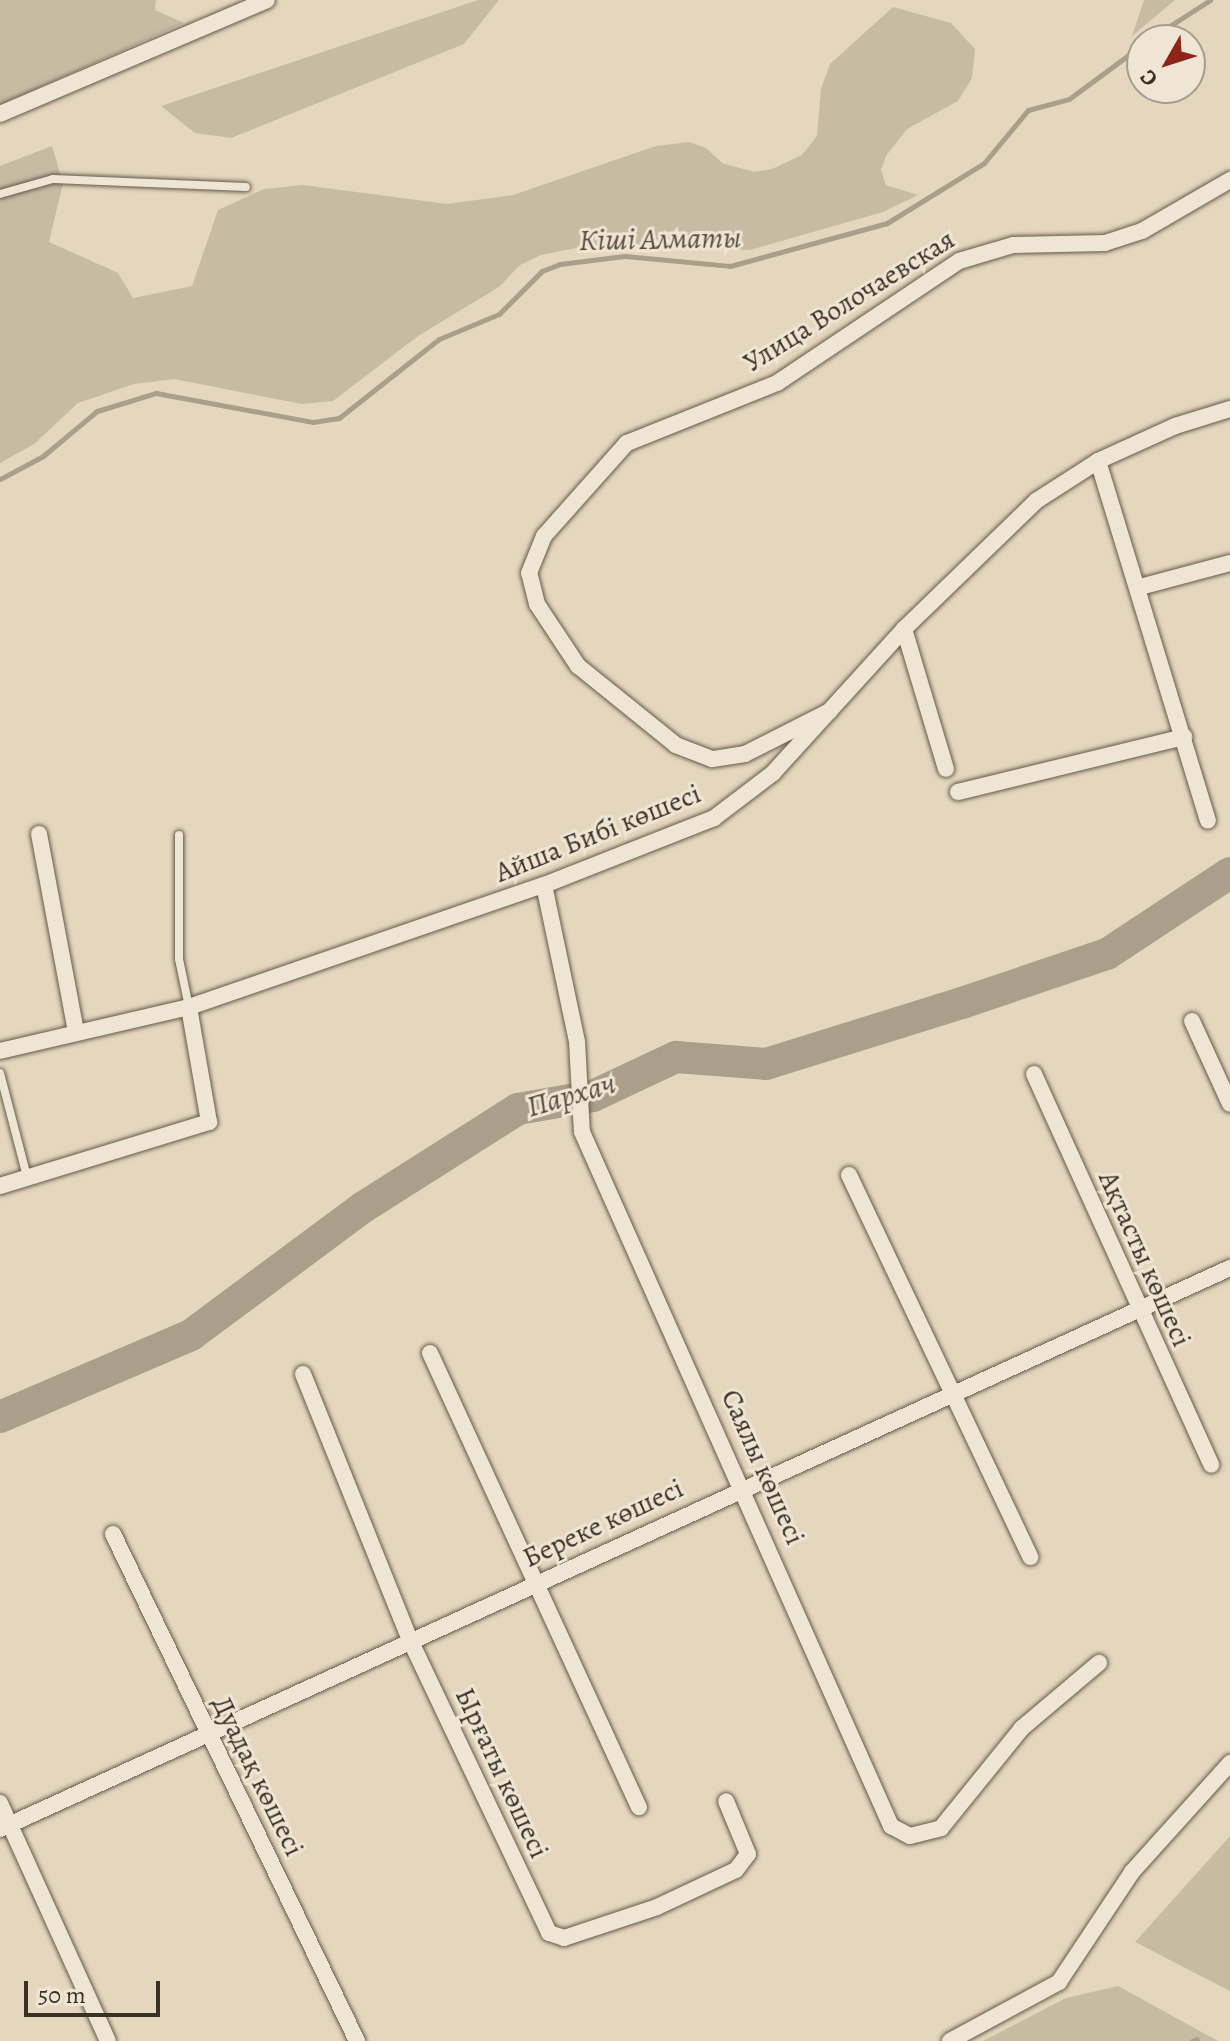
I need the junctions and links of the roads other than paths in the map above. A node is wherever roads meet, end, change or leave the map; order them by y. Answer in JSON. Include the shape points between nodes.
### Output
{"nodes":[{"id":1,"x":267,"y":0,"type":"edge"},
{"id":2,"x":0,"y":114,"type":"edge"},
{"id":3,"x":1230,"y":180,"type":"edge"},
{"id":4,"x":246,"y":187,"type":"dead end"},
{"id":5,"x":0,"y":194,"type":"edge"},
{"id":6,"x":1230,"y":409,"type":"edge"},
{"id":7,"x":1098,"y":461,"type":"junction"},
{"id":8,"x":1230,"y":563,"type":"edge"},
{"id":9,"x":1140,"y":587,"type":"junction"},
{"id":10,"x":904,"y":629,"type":"junction"},
{"id":11,"x":836,"y":708,"type":"junction"},
{"id":12,"x":1184,"y":737,"type":"junction"},
{"id":13,"x":946,"y":769,"type":"dead end"},
{"id":14,"x":958,"y":792,"type":"dead end"},
{"id":15,"x":1208,"y":821,"type":"dead end"},
{"id":16,"x":39,"y":834,"type":"dead end"},
{"id":17,"x":179,"y":835,"type":"dead end"},
{"id":18,"x":544,"y":885,"type":"junction"},
{"id":19,"x":189,"y":1007,"type":"junction"},
{"id":20,"x":1192,"y":1021,"type":"dead end"},
{"id":21,"x":76,"y":1032,"type":"junction"},
{"id":22,"x":0,"y":1051,"type":"edge"},
{"id":23,"x":0,"y":1073,"type":"edge"},
{"id":24,"x":1034,"y":1074,"type":"dead end"},
{"id":25,"x":1230,"y":1104,"type":"edge"},
{"id":26,"x":849,"y":1175,"type":"dead end"},
{"id":27,"x":28,"y":1178,"type":"junction"},
{"id":28,"x":0,"y":1186,"type":"edge"},
{"id":29,"x":1230,"y":1268,"type":"edge"},
{"id":30,"x":1138,"y":1312,"type":"junction"},
{"id":31,"x":430,"y":1353,"type":"dead end"},
{"id":32,"x":303,"y":1374,"type":"dead end"},
{"id":33,"x":953,"y":1391,"type":"junction"},
{"id":34,"x":1211,"y":1465,"type":"dead end"},
{"id":35,"x":744,"y":1488,"type":"junction"},
{"id":36,"x":113,"y":1534,"type":"dead end"},
{"id":37,"x":1030,"y":1557,"type":"dead end"},
{"id":38,"x":536,"y":1583,"type":"junction"},
{"id":39,"x":411,"y":1642,"type":"junction"},
{"id":40,"x":1099,"y":1663,"type":"dead end"},
{"id":41,"x":210,"y":1736,"type":"junction"},
{"id":42,"x":1230,"y":1763,"type":"edge"},
{"id":43,"x":726,"y":1801,"type":"dead end"},
{"id":44,"x":0,"y":1803,"type":"edge"},
{"id":45,"x":639,"y":1807,"type":"dead end"},
{"id":46,"x":5,"y":1827,"type":"edge"},
{"id":47,"x":108,"y":2041,"type":"edge"},
{"id":48,"x":357,"y":2041,"type":"edge"},
{"id":49,"x":950,"y":2041,"type":"edge"}],
"edges":[{"from":1,"to":2,"type":"street"},
{"from":3,"to":11,"type":"street","name":"Улица Волочаевская","via":[[1142,231],[1105,243],[1013,245],[959,261],[777,383],[627,443],[544,536],[529,573],[537,604],[578,666],[676,745],[712,759],[745,754]]},
{"from":4,"to":5,"type":"lane","via":[[53,179]]},
{"from":6,"to":7,"type":"street","name":"Айша Бибі көшесі","via":[[1175,426]]},
{"from":7,"to":9,"type":"street"},
{"from":7,"to":10,"type":"street","name":"Айша Бибі көшесі","via":[[1036,501]]},
{"from":8,"to":9,"type":"street"},
{"from":9,"to":12,"type":"street"},
{"from":10,"to":11,"type":"street","name":"Айша Бибі көшесі"},
{"from":10,"to":13,"type":"street"},
{"from":11,"to":18,"type":"street","name":"Айша Бибі көшесі","via":[[773,773],[714,818]]},
{"from":12,"to":14,"type":"street"},
{"from":12,"to":15,"type":"street"},
{"from":16,"to":21,"type":"street"},
{"from":17,"to":19,"type":"lane","via":[[179,959]]},
{"from":18,"to":19,"type":"street","name":"Айша Бибі көшесі"},
{"from":18,"to":35,"type":"street","name":"Саялы көшесі","via":[[577,1041],[582,1132]]},
{"from":19,"to":21,"type":"street","name":"Айша Бибі көшесі"},
{"from":19,"to":27,"type":"street","via":[[209,1122]]},
{"from":20,"to":25,"type":"street"},
{"from":21,"to":22,"type":"street","name":"Айша Бибі көшесі"},
{"from":23,"to":27,"type":"lane"},
{"from":24,"to":30,"type":"street","name":"Ақтасты көшесі"},
{"from":26,"to":33,"type":"street"},
{"from":27,"to":28,"type":"street"},
{"from":29,"to":30,"type":"street","name":"Береке көшесі"},
{"from":30,"to":33,"type":"street","name":"Береке көшесі"},
{"from":30,"to":34,"type":"street","name":"Ақтасты көшесі"},
{"from":31,"to":38,"type":"street"},
{"from":32,"to":39,"type":"street","name":"Ырғаты көшесі"},
{"from":33,"to":35,"type":"street","name":"Береке көшесі"},
{"from":33,"to":37,"type":"street"},
{"from":35,"to":38,"type":"street","name":"Береке көшесі"},
{"from":35,"to":40,"type":"street","name":"Саялы көшесі","via":[[891,1826],[910,1836],[941,1828],[1022,1728]]},
{"from":36,"to":41,"type":"street","name":"Дуадақ көшесі"},
{"from":38,"to":39,"type":"street","name":"Береке көшесі"},
{"from":38,"to":45,"type":"street"},
{"from":39,"to":41,"type":"street","name":"Береке көшесі"},
{"from":39,"to":43,"type":"street","name":"Ырғаты көшесі","via":[[555,1938],[657,1907],[736,1870],[748,1854]]},
{"from":41,"to":46,"type":"street","name":"Береке көшесі"},
{"from":41,"to":48,"type":"street","name":"Дуадақ көшесі"},
{"from":42,"to":49,"type":"street","via":[[1132,1872],[1059,1982]]},
{"from":44,"to":46,"type":"street"},
{"from":46,"to":47,"type":"street"}]}
